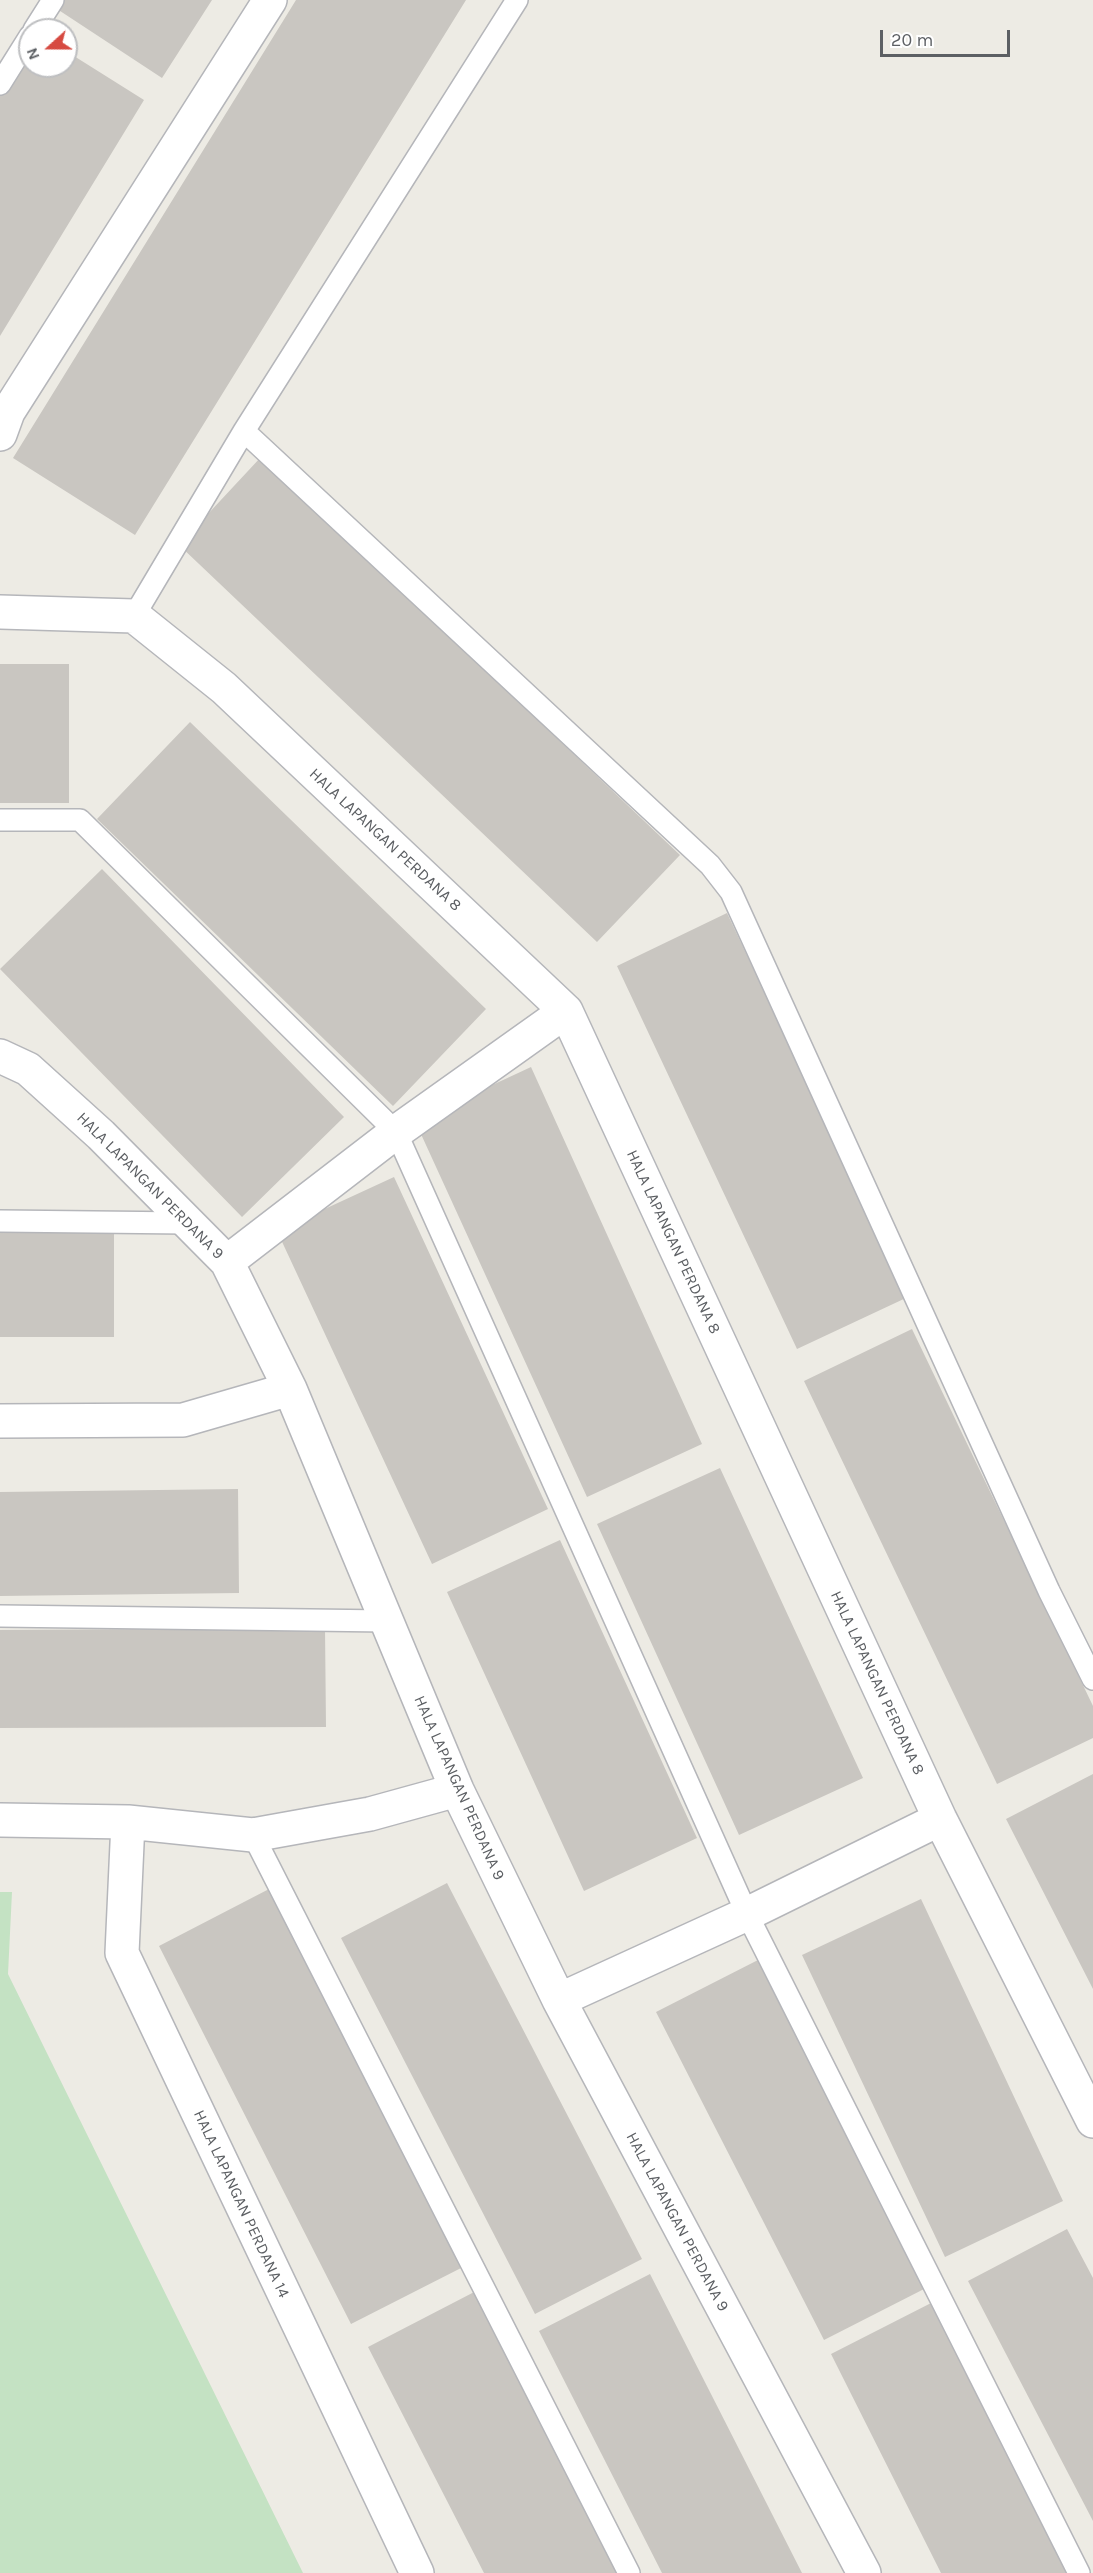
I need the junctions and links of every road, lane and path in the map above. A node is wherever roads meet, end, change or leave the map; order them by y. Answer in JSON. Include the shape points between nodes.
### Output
{"nodes":[{"id":1,"x":53,"y":0,"type":"edge"},
{"id":2,"x":270,"y":0,"type":"edge"},
{"id":3,"x":517,"y":0,"type":"edge"},
{"id":4,"x":42,"y":18,"type":"edge"},
{"id":5,"x":18,"y":55,"type":"edge"},
{"id":6,"x":0,"y":84,"type":"edge"},
{"id":7,"x":3,"y":419,"type":"edge"},
{"id":8,"x":244,"y":431,"type":"junction"},
{"id":9,"x":0,"y":612,"type":"edge"},
{"id":10,"x":134,"y":616,"type":"junction"},
{"id":11,"x":0,"y":820,"type":"edge"},
{"id":12,"x":566,"y":1011,"type":"junction"},
{"id":13,"x":0,"y":1056,"type":"edge"},
{"id":14,"x":396,"y":1132,"type":"junction"},
{"id":15,"x":0,"y":1221,"type":"edge"},
{"id":16,"x":188,"y":1223,"type":"junction"},
{"id":17,"x":227,"y":1262,"type":"junction"},
{"id":18,"x":290,"y":1389,"type":"junction"},
{"id":19,"x":0,"y":1421,"type":"edge"},
{"id":20,"x":0,"y":1616,"type":"edge"},
{"id":21,"x":387,"y":1621,"type":"junction"},
{"id":22,"x":1093,"y":1679,"type":"edge"},
{"id":23,"x":457,"y":1790,"type":"junction"},
{"id":24,"x":940,"y":1819,"type":"junction"},
{"id":25,"x":0,"y":1820,"type":"edge"},
{"id":26,"x":128,"y":1822,"type":"junction"},
{"id":27,"x":253,"y":1835,"type":"junction"},
{"id":28,"x":747,"y":1914,"type":"junction"},
{"id":29,"x":559,"y":2000,"type":"junction"},
{"id":30,"x":1093,"y":2121,"type":"edge"},
{"id":31,"x":417,"y":2573,"type":"edge"},
{"id":32,"x":629,"y":2573,"type":"edge"},
{"id":33,"x":864,"y":2573,"type":"edge"},
{"id":34,"x":1079,"y":2573,"type":"edge"}],
"edges":[{"from":1,"to":4,"type":"lane"},
{"from":2,"to":7,"type":"street"},
{"from":3,"to":8,"type":"lane"},
{"from":5,"to":6,"type":"lane"},
{"from":8,"to":10,"type":"lane"},
{"from":8,"to":22,"type":"lane","via":[[710,865],[731,892],[1049,1592]]},
{"from":9,"to":10,"type":"street"},
{"from":10,"to":12,"type":"street","name":"HALA LAPANGAN PERDANA 8","via":[[224,688]]},
{"from":11,"to":14,"type":"lane","via":[[80,820]]},
{"from":12,"to":14,"type":"street"},
{"from":12,"to":24,"type":"street","name":"HALA LAPANGAN PERDANA 8"},
{"from":13,"to":16,"type":"street","name":"HALA LAPANGAN PERDANA 9","via":[[28,1069],[101,1135]]},
{"from":14,"to":17,"type":"street"},
{"from":14,"to":28,"type":"lane"},
{"from":15,"to":16,"type":"lane"},
{"from":16,"to":17,"type":"street","name":"HALA LAPANGAN PERDANA 9"},
{"from":17,"to":18,"type":"street","name":"HALA LAPANGAN PERDANA 9"},
{"from":18,"to":19,"type":"street","via":[[183,1420]]},
{"from":18,"to":21,"type":"street","name":"HALA LAPANGAN PERDANA 9"},
{"from":20,"to":21,"type":"lane"},
{"from":21,"to":23,"type":"street","name":"HALA LAPANGAN PERDANA 9"},
{"from":23,"to":27,"type":"street","via":[[370,1814]]},
{"from":23,"to":29,"type":"street","name":"HALA LAPANGAN PERDANA 9"},
{"from":24,"to":28,"type":"street"},
{"from":24,"to":30,"type":"street","name":"HALA LAPANGAN PERDANA 8"},
{"from":25,"to":26,"type":"street"},
{"from":26,"to":27,"type":"street"},
{"from":26,"to":31,"type":"street","name":"HALA LAPANGAN PERDANA 14","via":[[122,1953]]},
{"from":27,"to":32,"type":"lane"},
{"from":28,"to":29,"type":"street"},
{"from":28,"to":34,"type":"lane"},
{"from":29,"to":33,"type":"street","name":"HALA LAPANGAN PERDANA 9"}]}
